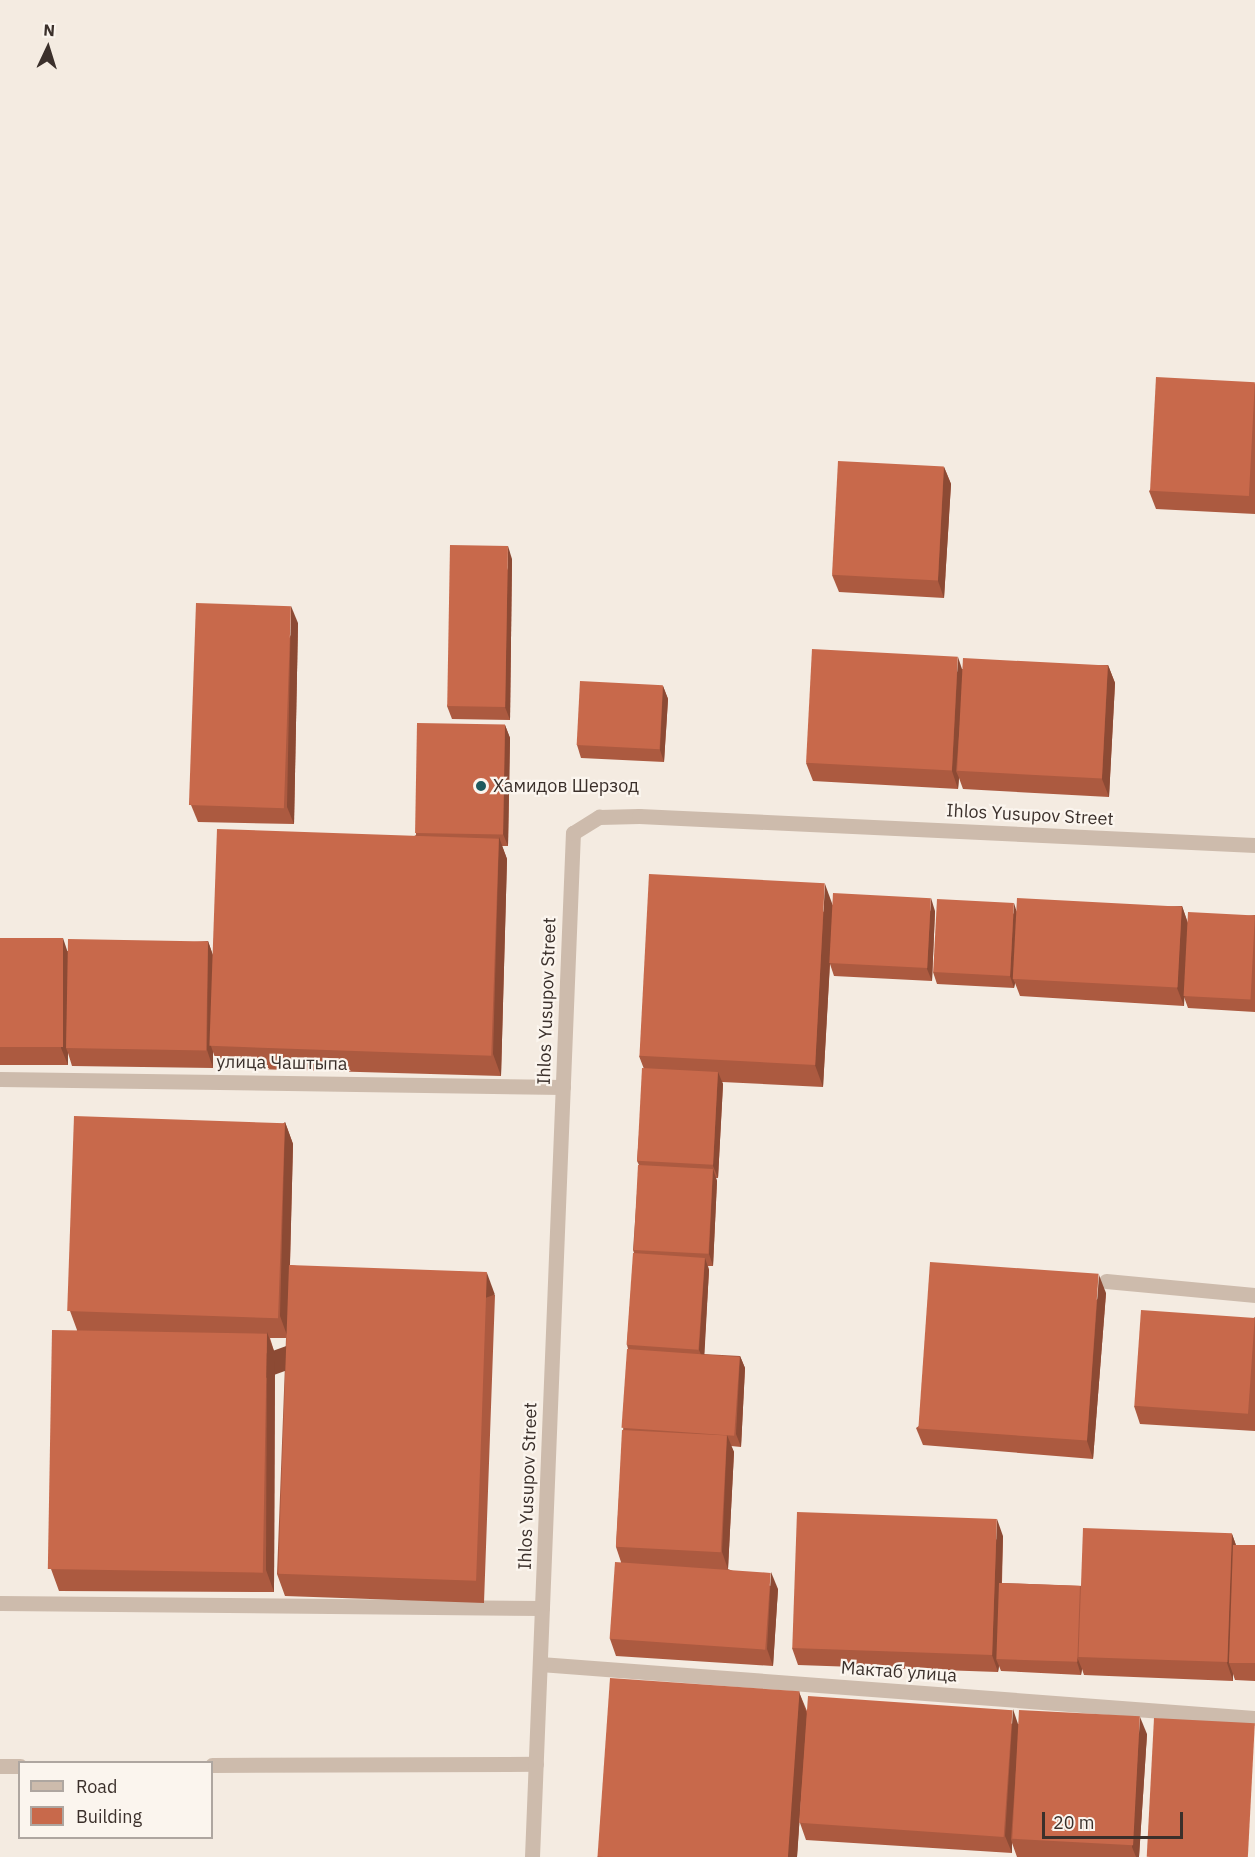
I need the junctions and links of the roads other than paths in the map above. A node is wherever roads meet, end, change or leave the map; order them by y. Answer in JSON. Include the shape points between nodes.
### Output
{"nodes":[{"id":1,"x":1255,"y":845,"type":"edge"},
{"id":2,"x":0,"y":1079,"type":"edge"},
{"id":3,"x":563,"y":1087,"type":"junction"},
{"id":4,"x":1106,"y":1281,"type":"dead end"},
{"id":5,"x":1255,"y":1295,"type":"edge"},
{"id":6,"x":0,"y":1603,"type":"edge"},
{"id":7,"x":542,"y":1608,"type":"junction"},
{"id":8,"x":540,"y":1664,"type":"junction"},
{"id":9,"x":1255,"y":1718,"type":"edge"},
{"id":10,"x":536,"y":1764,"type":"junction"},
{"id":11,"x":213,"y":1765,"type":"edge"},
{"id":12,"x":0,"y":1766,"type":"edge"},
{"id":13,"x":18,"y":1766,"type":"edge"},
{"id":14,"x":532,"y":1857,"type":"edge"}],
"edges":[{"from":1,"to":3,"type":"street","name":"Ihlos Yusupov Street","via":[[599,817],[573,833]]},
{"from":2,"to":3,"type":"street","name":"улица Чаштыпа"},
{"from":3,"to":7,"type":"street","name":"Ihlos Yusupov Street"},
{"from":4,"to":5,"type":"street"},
{"from":6,"to":7,"type":"street"},
{"from":7,"to":8,"type":"street","name":"Ihlos Yusupov Street"},
{"from":8,"to":9,"type":"street","name":"Мактаб улица"},
{"from":8,"to":10,"type":"street","name":"Ihlos Yusupov Street"},
{"from":10,"to":11,"type":"street"},
{"from":10,"to":14,"type":"street","name":"Ihlos Yusupov Street"},
{"from":12,"to":13,"type":"street"}]}
